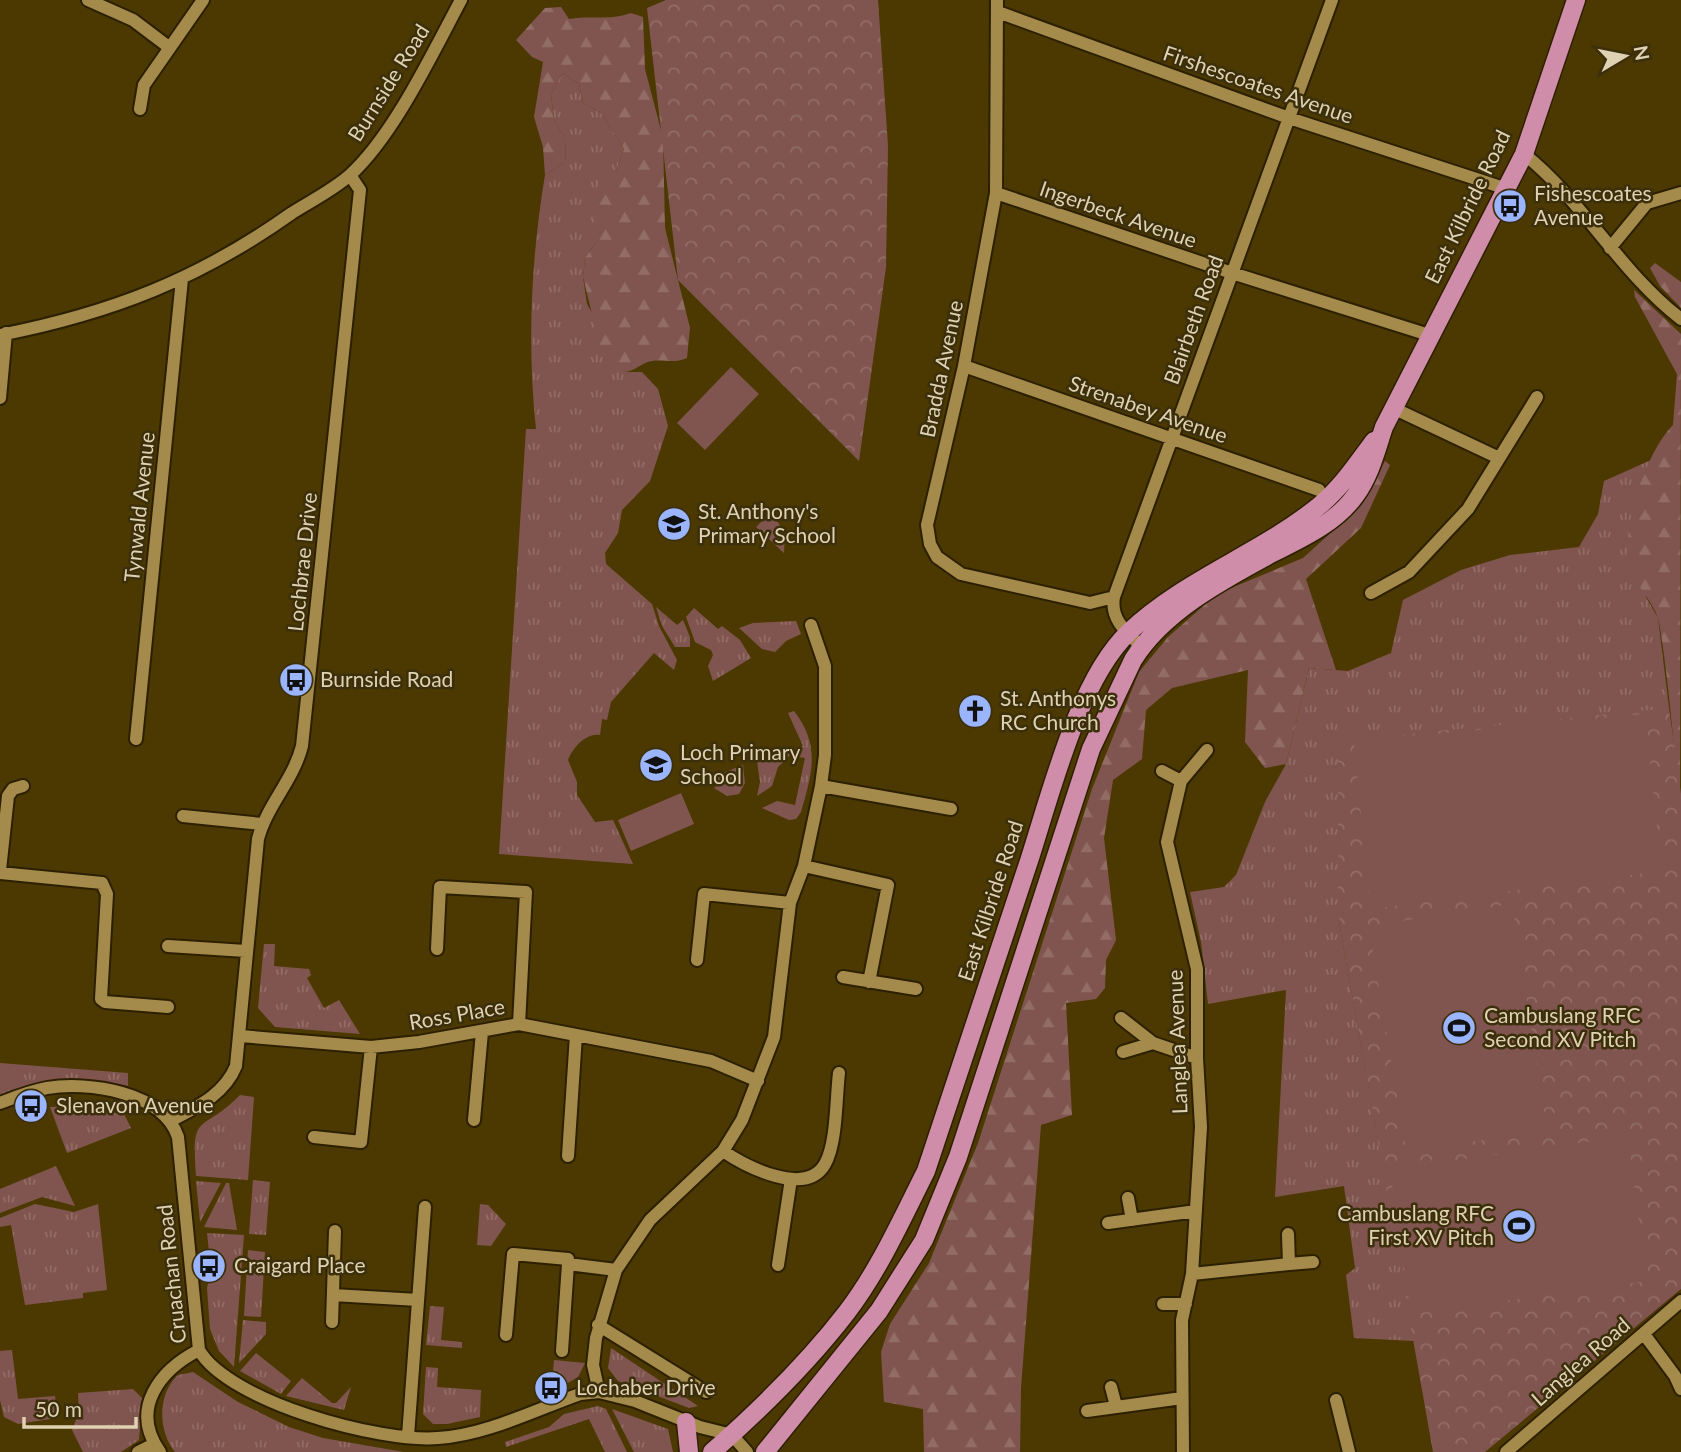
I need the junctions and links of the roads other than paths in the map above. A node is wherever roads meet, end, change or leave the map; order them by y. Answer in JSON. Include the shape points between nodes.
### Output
{"nodes":[{"id":1,"x":88,"y":0,"type":"edge"},
{"id":2,"x":204,"y":0,"type":"edge"},
{"id":3,"x":461,"y":0,"type":"edge"},
{"id":4,"x":1332,"y":0,"type":"edge"},
{"id":5,"x":1576,"y":0,"type":"edge"},
{"id":6,"x":997,"y":6,"type":"edge"},
{"id":7,"x":170,"y":48,"type":"junction"},
{"id":8,"x":140,"y":109,"type":"dead end"},
{"id":9,"x":1289,"y":118,"type":"junction"},
{"id":10,"x":1524,"y":154,"type":"junction"},
{"id":11,"x":350,"y":175,"type":"junction"},
{"id":12,"x":1507,"y":189,"type":"junction"},
{"id":13,"x":996,"y":193,"type":"junction"},
{"id":14,"x":1681,"y":193,"type":"edge"},
{"id":15,"x":1610,"y":248,"type":"junction"},
{"id":16,"x":1232,"y":273,"type":"junction"},
{"id":17,"x":182,"y":279,"type":"junction"},
{"id":18,"x":1681,"y":319,"type":"edge"},
{"id":19,"x":3,"y":334,"type":"edge"},
{"id":20,"x":1429,"y":335,"type":"junction"},
{"id":21,"x":964,"y":366,"type":"junction"},
{"id":22,"x":1537,"y":397,"type":"dead end"},
{"id":23,"x":0,"y":398,"type":"edge"},
{"id":24,"x":1394,"y":408,"type":"junction"},
{"id":25,"x":1384,"y":427,"type":"junction"},
{"id":26,"x":1171,"y":439,"type":"junction"},
{"id":27,"x":1499,"y":458,"type":"junction"},
{"id":28,"x":1319,"y":491,"type":"dead end"},
{"id":29,"x":1371,"y":593,"type":"dead end"},
{"id":30,"x":1114,"y":597,"type":"junction"},
{"id":31,"x":811,"y":625,"type":"dead end"},
{"id":32,"x":1128,"y":633,"type":"junction"},
{"id":33,"x":1142,"y":646,"type":"junction"},
{"id":34,"x":136,"y":739,"type":"dead end"},
{"id":35,"x":1207,"y":750,"type":"dead end"},
{"id":36,"x":1162,"y":771,"type":"dead end"},
{"id":37,"x":1181,"y":781,"type":"junction"},
{"id":38,"x":23,"y":786,"type":"dead end"},
{"id":39,"x":821,"y":786,"type":"junction"},
{"id":40,"x":951,"y":810,"type":"dead end"},
{"id":41,"x":183,"y":817,"type":"dead end"},
{"id":42,"x":262,"y":824,"type":"junction"},
{"id":43,"x":804,"y":866,"type":"junction"},
{"id":44,"x":0,"y":872,"type":"edge"},
{"id":45,"x":790,"y":903,"type":"junction"},
{"id":46,"x":168,"y":946,"type":"dead end"},
{"id":47,"x":437,"y":949,"type":"dead end"},
{"id":48,"x":246,"y":951,"type":"junction"},
{"id":49,"x":697,"y":960,"type":"dead end"},
{"id":50,"x":844,"y":977,"type":"dead end"},
{"id":51,"x":869,"y":982,"type":"junction"},
{"id":52,"x":916,"y":989,"type":"dead end"},
{"id":53,"x":168,"y":1007,"type":"dead end"},
{"id":54,"x":1121,"y":1018,"type":"dead end"},
{"id":55,"x":519,"y":1024,"type":"junction"},
{"id":56,"x":482,"y":1032,"type":"junction"},
{"id":57,"x":576,"y":1035,"type":"junction"},
{"id":58,"x":240,"y":1036,"type":"junction"},
{"id":59,"x":1153,"y":1043,"type":"junction"},
{"id":60,"x":371,"y":1047,"type":"junction"},
{"id":61,"x":1123,"y":1052,"type":"dead end"},
{"id":62,"x":1197,"y":1058,"type":"junction"},
{"id":63,"x":839,"y":1073,"type":"dead end"},
{"id":64,"x":758,"y":1081,"type":"junction"},
{"id":65,"x":0,"y":1104,"type":"edge"},
{"id":66,"x":474,"y":1120,"type":"dead end"},
{"id":67,"x":170,"y":1121,"type":"junction"},
{"id":68,"x":314,"y":1137,"type":"dead end"},
{"id":69,"x":723,"y":1151,"type":"junction"},
{"id":70,"x":568,"y":1156,"type":"dead end"},
{"id":71,"x":791,"y":1179,"type":"junction"},
{"id":72,"x":1128,"y":1198,"type":"dead end"},
{"id":73,"x":425,"y":1207,"type":"dead end"},
{"id":74,"x":1196,"y":1211,"type":"junction"},
{"id":75,"x":1132,"y":1220,"type":"junction"},
{"id":76,"x":1108,"y":1223,"type":"dead end"},
{"id":77,"x":335,"y":1231,"type":"dead end"},
{"id":78,"x":1288,"y":1234,"type":"dead end"},
{"id":79,"x":1313,"y":1262,"type":"dead end"},
{"id":80,"x":568,"y":1264,"type":"junction"},
{"id":81,"x":1289,"y":1264,"type":"junction"},
{"id":82,"x":778,"y":1265,"type":"dead end"},
{"id":83,"x":616,"y":1270,"type":"junction"},
{"id":84,"x":1192,"y":1274,"type":"junction"},
{"id":85,"x":333,"y":1295,"type":"junction"},
{"id":86,"x":418,"y":1300,"type":"junction"},
{"id":87,"x":1681,"y":1301,"type":"edge"},
{"id":88,"x":1163,"y":1304,"type":"dead end"},
{"id":89,"x":1186,"y":1304,"type":"junction"},
{"id":90,"x":332,"y":1322,"type":"dead end"},
{"id":91,"x":598,"y":1325,"type":"junction"},
{"id":92,"x":1644,"y":1334,"type":"junction"},
{"id":93,"x":506,"y":1335,"type":"dead end"},
{"id":94,"x":199,"y":1350,"type":"junction"},
{"id":95,"x":562,"y":1351,"type":"dead end"},
{"id":96,"x":1111,"y":1387,"type":"dead end"},
{"id":97,"x":1681,"y":1389,"type":"edge"},
{"id":98,"x":599,"y":1392,"type":"junction"},
{"id":99,"x":706,"y":1392,"type":"dead end"},
{"id":100,"x":1182,"y":1398,"type":"junction"},
{"id":101,"x":1336,"y":1400,"type":"dead end"},
{"id":102,"x":1116,"y":1406,"type":"junction"},
{"id":103,"x":1087,"y":1410,"type":"dead end"},
{"id":104,"x":686,"y":1422,"type":"junction"},
{"id":105,"x":732,"y":1435,"type":"junction"},
{"id":106,"x":408,"y":1436,"type":"junction"},
{"id":107,"x":437,"y":1445,"type":"edge"},
{"id":108,"x":157,"y":1448,"type":"edge"},
{"id":109,"x":138,"y":1452,"type":"edge"},
{"id":110,"x":689,"y":1452,"type":"edge"},
{"id":111,"x":712,"y":1452,"type":"edge"},
{"id":112,"x":747,"y":1452,"type":"edge"},
{"id":113,"x":765,"y":1452,"type":"edge"},
{"id":114,"x":1183,"y":1452,"type":"edge"},
{"id":115,"x":1349,"y":1452,"type":"edge"},
{"id":116,"x":1506,"y":1452,"type":"edge"}],
"edges":[{"from":1,"to":7,"type":"street","via":[[133,20]]},
{"from":2,"to":7,"type":"street"},
{"from":3,"to":11,"type":"street","name":"Burnside Road","via":[[398,112]]},
{"from":4,"to":9,"type":"street","name":"Blairbeth Road"},
{"from":5,"to":10,"type":"main road","name":"East Kilbride Road"},
{"from":6,"to":9,"type":"street","name":"Firshescoates Avenue"},
{"from":6,"to":13,"type":"street","name":"Bradda Avenue"},
{"from":7,"to":8,"type":"street","via":[[144,85]]},
{"from":9,"to":12,"type":"street","name":"Firshescoates Avenue"},
{"from":9,"to":16,"type":"street","name":"Blairbeth Road"},
{"from":10,"to":12,"type":"main road","name":"East Kilbride Road"},
{"from":10,"to":15,"type":"street"},
{"from":11,"to":17,"type":"street","name":"Burnside Road","via":[[266,233]]},
{"from":11,"to":42,"type":"street","name":"Lochbrae Drive","via":[[360,190],[302,746],[295,771]]},
{"from":12,"to":20,"type":"main road","name":"East Kilbride Road"},
{"from":13,"to":16,"type":"street","name":"Ingerbeck Avenue"},
{"from":13,"to":21,"type":"street","name":"Bradda Avenue"},
{"from":14,"to":15,"type":"street","via":[[1647,202]]},
{"from":15,"to":18,"type":"street"},
{"from":16,"to":20,"type":"street","name":"Ingerbeck Avenue"},
{"from":16,"to":26,"type":"street","name":"Blairbeth Road"},
{"from":17,"to":19,"type":"street","name":"Burnside Road","via":[[96,314]]},
{"from":17,"to":34,"type":"street","name":"Tynwald Avenue"},
{"from":19,"to":23,"type":"street"},
{"from":20,"to":24,"type":"main road","name":"East Kilbride Road"},
{"from":21,"to":26,"type":"street","name":"Strenabey Avenue"},
{"from":21,"to":30,"type":"street","name":"Bradda Avenue","via":[[927,525],[937,557],[961,574],[1068,599],[1090,603]]},
{"from":22,"to":27,"type":"street"},
{"from":24,"to":25,"type":"main road","name":"East Kilbride Road"},
{"from":24,"to":27,"type":"street"},
{"from":25,"to":32,"type":"main road","name":"East Kilbride Road","via":[[1318,507],[1186,588]]},
{"from":25,"to":33,"type":"main road","name":"East Kilbride Road","via":[[1364,481],[1342,511],[1201,596]]},
{"from":26,"to":28,"type":"street","name":"Strenabey Avenue"},
{"from":26,"to":30,"type":"street","name":"Blairbeth Road"},
{"from":27,"to":29,"type":"street","via":[[1468,509],[1441,541],[1409,572]]},
{"from":30,"to":32,"type":"street","via":[[1113,612]]},
{"from":31,"to":39,"type":"street","via":[[825,666]]},
{"from":32,"to":33,"type":"street"},
{"from":32,"to":105,"type":"main road","name":"East Kilbride Road","via":[[1098,675],[1074,730],[926,1171],[848,1311],[784,1387]]},
{"from":33,"to":113,"type":"main road","name":"East Kilbride Road","via":[[1091,749],[958,1157],[924,1240],[879,1311]]},
{"from":35,"to":37,"type":"street","name":"Langlea Avenue"},
{"from":36,"to":37,"type":"street"},
{"from":37,"to":62,"type":"street","name":"Langlea Avenue","via":[[1167,842],[1197,969]]},
{"from":38,"to":44,"type":"street","via":[[8,796]]},
{"from":39,"to":40,"type":"street"},
{"from":39,"to":43,"type":"street"},
{"from":41,"to":42,"type":"street"},
{"from":42,"to":48,"type":"street","name":"Lochbrae Drive","via":[[254,857]]},
{"from":43,"to":45,"type":"street"},
{"from":43,"to":51,"type":"street","via":[[888,885]]},
{"from":44,"to":53,"type":"street","via":[[102,883],[107,894],[101,999]]},
{"from":45,"to":49,"type":"street","via":[[704,894]]},
{"from":45,"to":64,"type":"street","via":[[774,1037]]},
{"from":46,"to":48,"type":"street"},
{"from":47,"to":55,"type":"street","via":[[440,887],[526,892]]},
{"from":48,"to":58,"type":"street","name":"Lochbrae Drive"},
{"from":50,"to":51,"type":"street"},
{"from":51,"to":52,"type":"street"},
{"from":54,"to":59,"type":"street"},
{"from":55,"to":56,"type":"street","name":"Ross Place"},
{"from":55,"to":57,"type":"street","name":"Ross Place"},
{"from":56,"to":60,"type":"street","name":"Ross Place"},
{"from":56,"to":66,"type":"street"},
{"from":57,"to":64,"type":"street","name":"Ross Place","via":[[711,1061]]},
{"from":57,"to":70,"type":"street"},
{"from":58,"to":60,"type":"street","name":"Ross Place"},
{"from":58,"to":67,"type":"street","name":"Lochbrae Drive","via":[[236,1066],[228,1082],[216,1095]]},
{"from":59,"to":61,"type":"street"},
{"from":59,"to":62,"type":"street"},
{"from":60,"to":68,"type":"street","via":[[361,1142]]},
{"from":62,"to":74,"type":"street","name":"Langlea Avenue","via":[[1201,1127]]},
{"from":63,"to":71,"type":"street","via":[[824,1166],[814,1174]]},
{"from":64,"to":69,"type":"street"},
{"from":65,"to":67,"type":"street","via":[[48,1088],[93,1088],[145,1102]]},
{"from":67,"to":94,"type":"street","name":"Cruachan Road","via":[[178,1137]]},
{"from":69,"to":71,"type":"street","via":[[752,1168]]},
{"from":69,"to":83,"type":"street","via":[[650,1220]]},
{"from":71,"to":82,"type":"street"},
{"from":72,"to":75,"type":"street"},
{"from":73,"to":86,"type":"street"},
{"from":74,"to":75,"type":"street"},
{"from":74,"to":84,"type":"street","name":"Langlea Avenue"},
{"from":75,"to":76,"type":"street"},
{"from":77,"to":85,"type":"street"},
{"from":78,"to":81,"type":"street"},
{"from":79,"to":81,"type":"street"},
{"from":80,"to":83,"type":"street"},
{"from":80,"to":93,"type":"street","via":[[568,1259],[513,1254]]},
{"from":80,"to":95,"type":"street"},
{"from":81,"to":84,"type":"street"},
{"from":83,"to":91,"type":"street"},
{"from":84,"to":89,"type":"street","name":"Langlea Avenue"},
{"from":85,"to":86,"type":"street"},
{"from":85,"to":90,"type":"street"},
{"from":86,"to":106,"type":"street"},
{"from":87,"to":92,"type":"street","name":"Langlea Road"},
{"from":88,"to":89,"type":"street"},
{"from":89,"to":100,"type":"street","name":"Langlea Avenue"},
{"from":91,"to":98,"type":"street","via":[[593,1365]]},
{"from":91,"to":99,"type":"street"},
{"from":92,"to":97,"type":"street"},
{"from":92,"to":116,"type":"street","name":"Langlea Road"},
{"from":94,"to":106,"type":"street","name":"Cruachan Road","via":[[220,1372],[271,1403],[332,1423]]},
{"from":94,"to":108,"type":"street","via":[[172,1366],[151,1395],[149,1422]]},
{"from":96,"to":102,"type":"street"},
{"from":98,"to":104,"type":"street","name":"Cruachan Road"},
{"from":98,"to":107,"type":"street","name":"Cruachan Road","via":[[580,1394]]},
{"from":100,"to":102,"type":"street"},
{"from":100,"to":114,"type":"street","name":"Langlea Avenue"},
{"from":101,"to":115,"type":"street"},
{"from":102,"to":103,"type":"street"},
{"from":104,"to":105,"type":"street","name":"Cruachan Road"},
{"from":104,"to":110,"type":"main road"},
{"from":105,"to":111,"type":"main road","name":"East Kilbride Road"},
{"from":105,"to":112,"type":"street"},
{"from":106,"to":107,"type":"street","name":"Cruachan Road"},
{"from":108,"to":109,"type":"street"}]}
